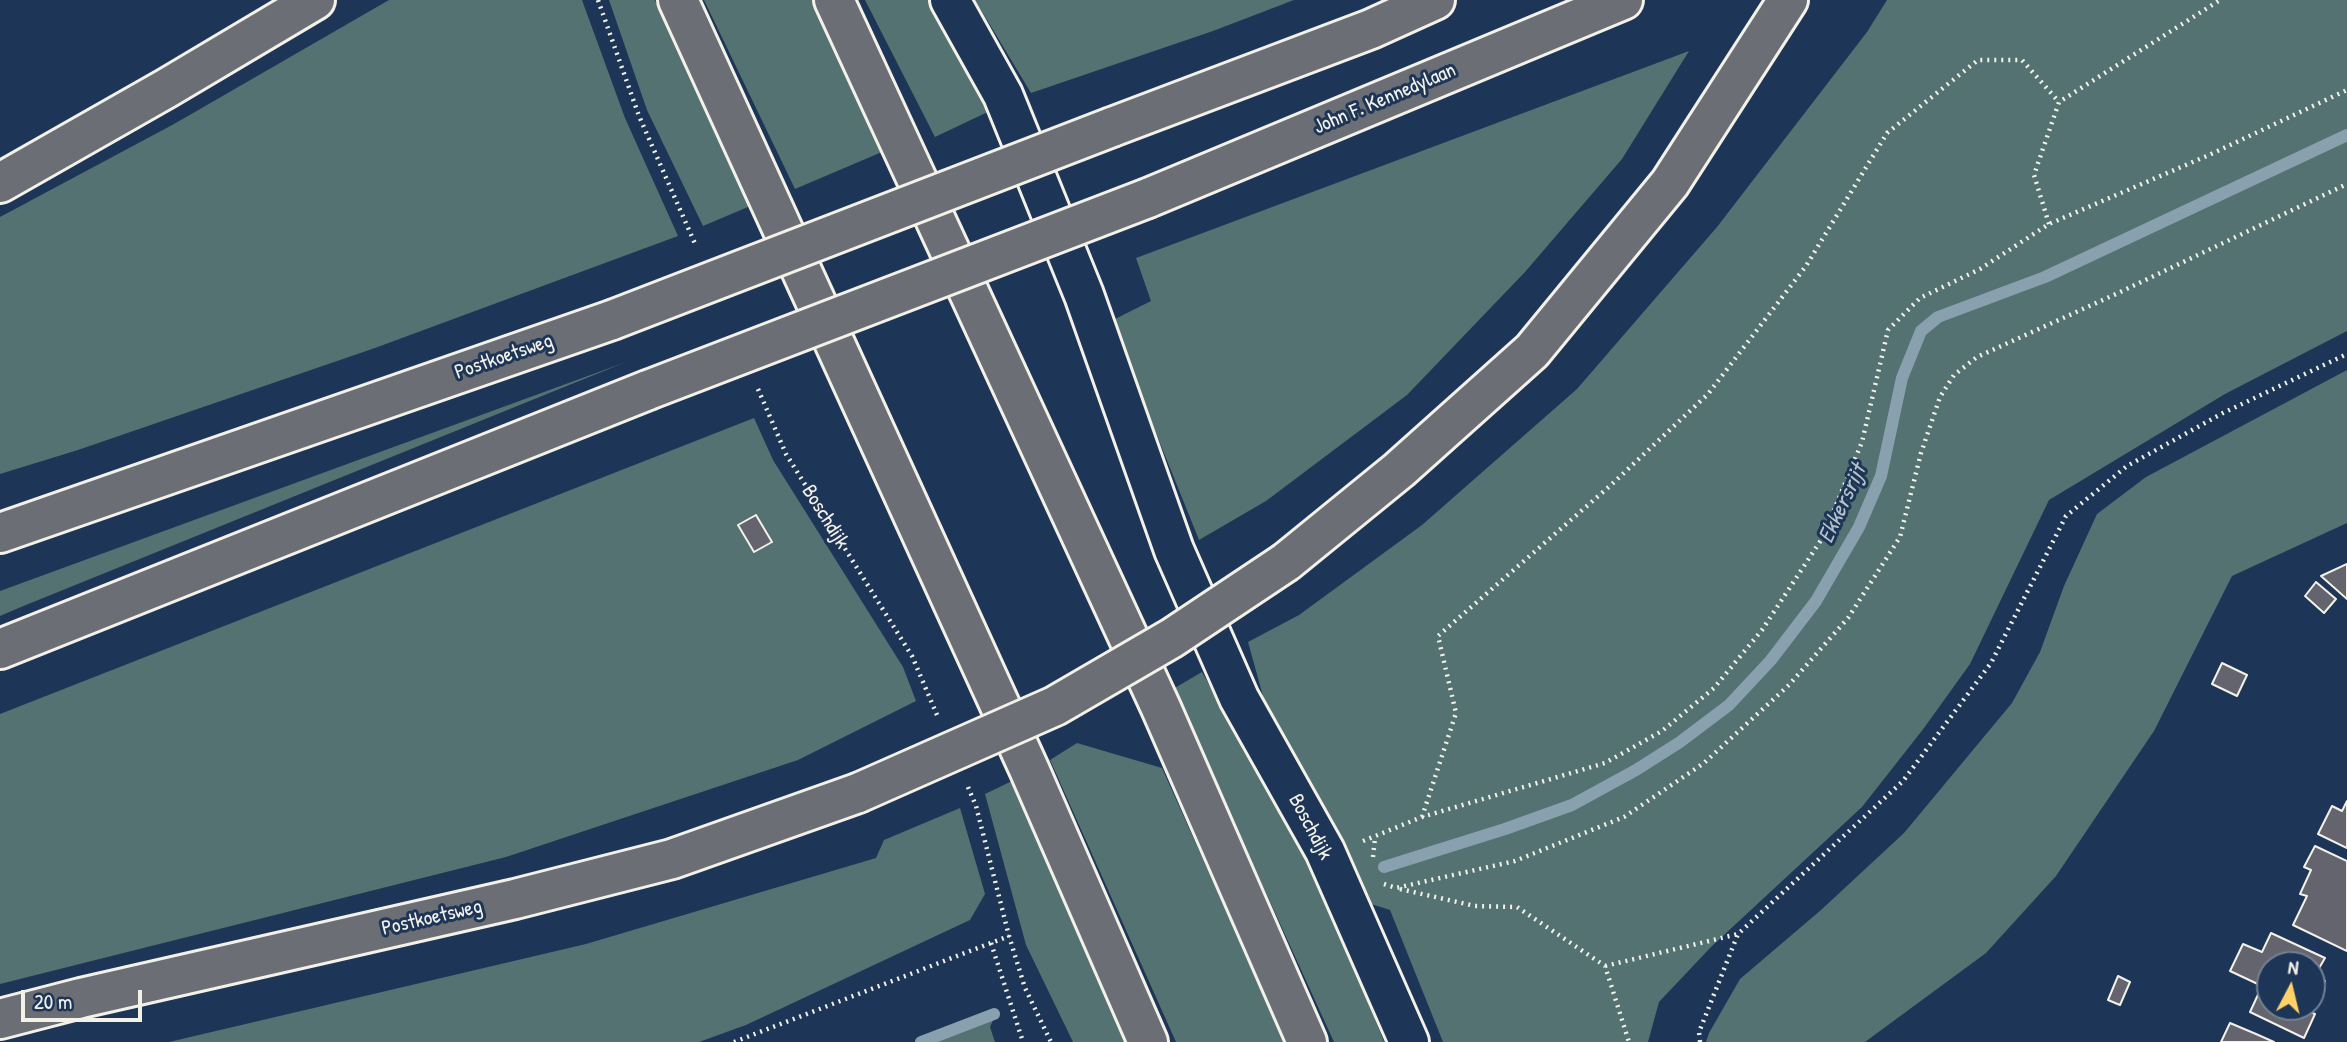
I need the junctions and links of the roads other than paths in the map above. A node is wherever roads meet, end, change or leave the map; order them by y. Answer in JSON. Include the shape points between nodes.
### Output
{"nodes":[{"id":1,"x":315,"y":0,"type":"edge"},
{"id":2,"x":678,"y":0,"type":"edge"},
{"id":3,"x":834,"y":0,"type":"edge"},
{"id":4,"x":950,"y":0,"type":"edge"},
{"id":5,"x":1435,"y":0,"type":"edge"},
{"id":6,"x":1623,"y":0,"type":"edge"},
{"id":7,"x":1785,"y":5,"type":"edge"},
{"id":8,"x":0,"y":183,"type":"edge"},
{"id":9,"x":0,"y":533,"type":"edge"},
{"id":10,"x":0,"y":649,"type":"edge"},
{"id":11,"x":0,"y":1019,"type":"edge"},
{"id":12,"x":1148,"y":1042,"type":"edge"},
{"id":13,"x":1307,"y":1042,"type":"edge"},
{"id":14,"x":1409,"y":1042,"type":"edge"}],
"edges":[{"from":1,"to":8,"type":"main road"},
{"from":2,"to":12,"type":"main road","via":[[1029,769]]},
{"from":3,"to":13,"type":"main road","via":[[1161,708]]},
{"from":4,"to":14,"type":"street","name":"Boschdijk","via":[[1003,96],[1084,295],[1174,550],[1234,686],[1325,851]]},
{"from":5,"to":9,"type":"main road","name":"Postkoetsweg","bridge":true,"via":[[1371,29],[612,320]]},
{"from":6,"to":10,"type":"main road","name":"John F. Kennedylaan","bridge":true,"via":[[1148,198],[648,390]]},
{"from":7,"to":11,"type":"main road","name":"Postkoetsweg","bridge":true,"via":[[1670,183],[1532,351],[1399,470],[1286,562],[1172,638],[1055,706],[858,793],[672,859]]}]}
